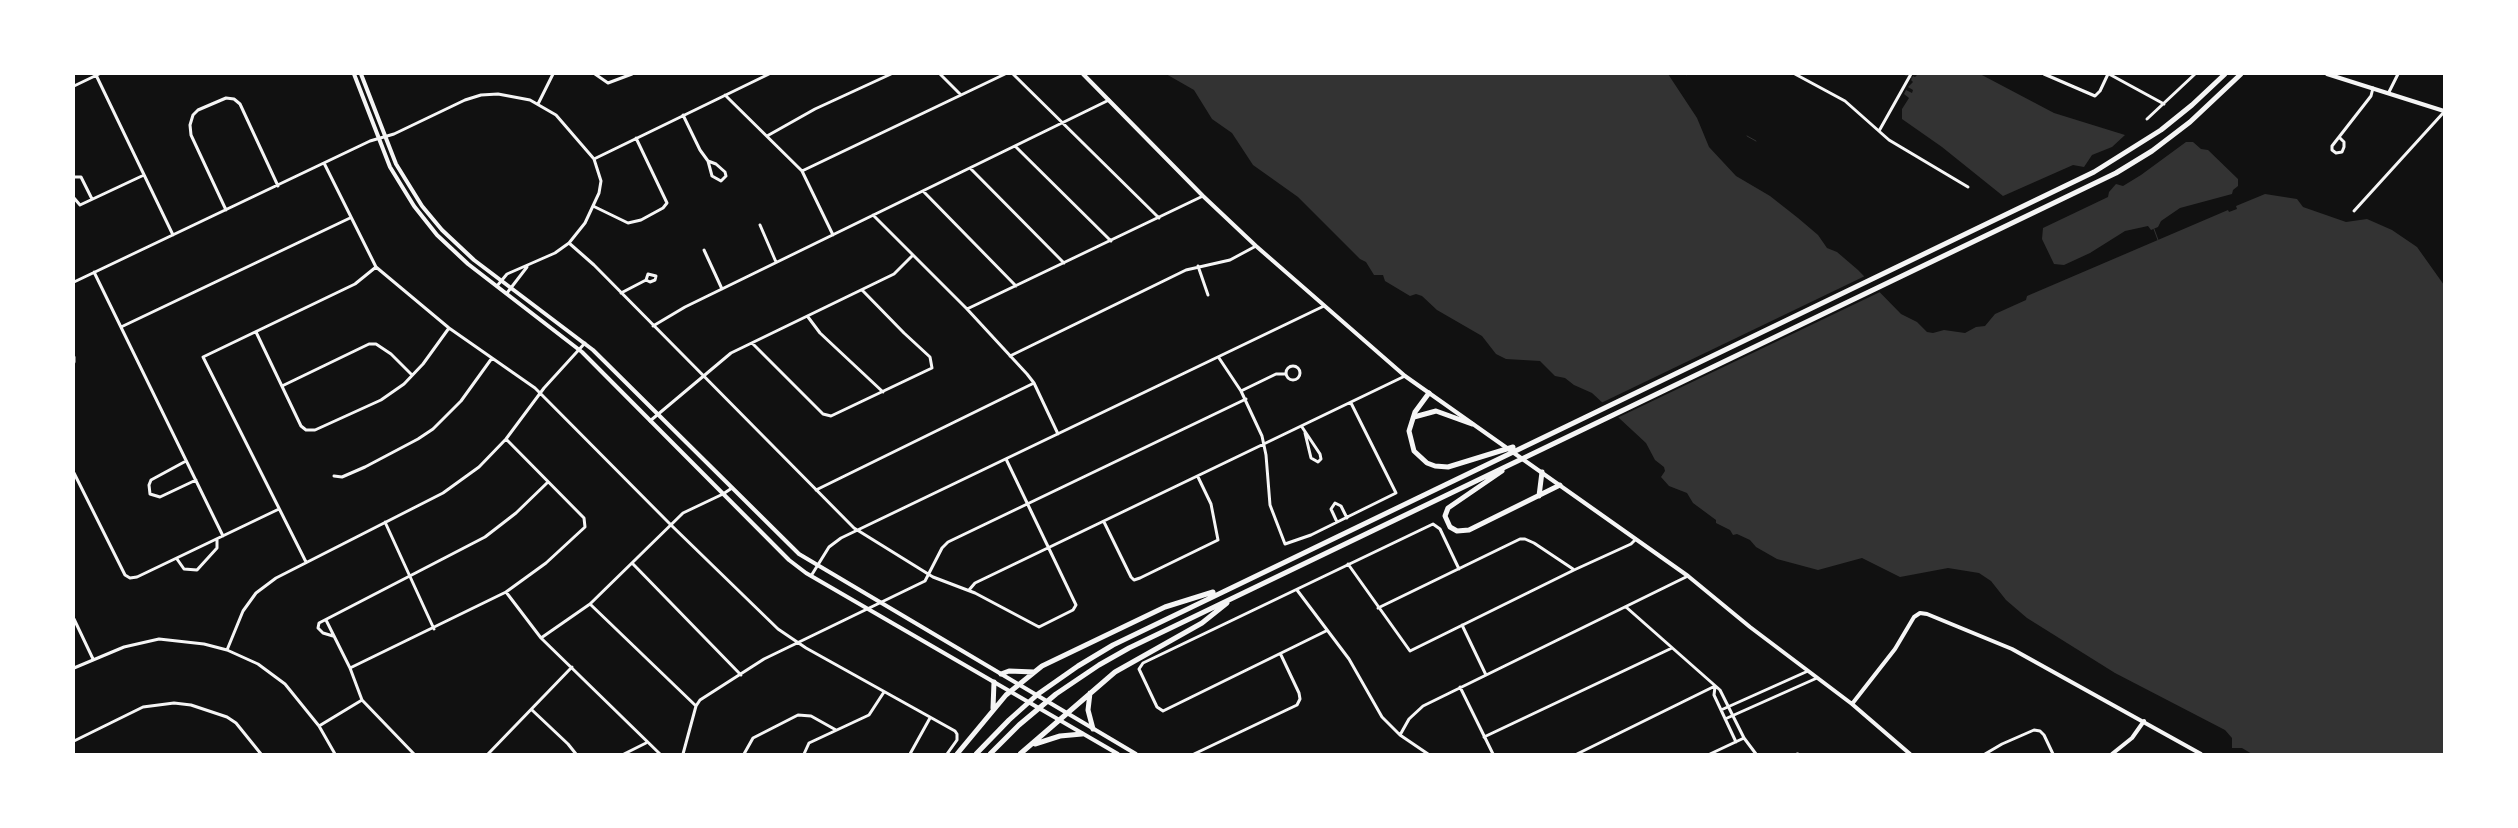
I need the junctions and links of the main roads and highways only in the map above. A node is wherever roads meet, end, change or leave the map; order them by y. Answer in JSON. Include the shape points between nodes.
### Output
{"nodes":[{"id":1,"x":2225,"y":74,"type":"edge"},
{"id":2,"x":2241,"y":74,"type":"edge"},
{"id":3,"x":1429,"y":393,"type":"road end"},
{"id":4,"x":1414,"y":417,"type":"junction"},
{"id":5,"x":1472,"y":424,"type":"road end"},
{"id":6,"x":1528,"y":443,"type":"junction"},
{"id":7,"x":1512,"y":464,"type":"junction"},
{"id":8,"x":1542,"y":472,"type":"road end"},
{"id":9,"x":1560,"y":485,"type":"road end"},
{"id":10,"x":1539,"y":496,"type":"junction"},
{"id":11,"x":1230,"y":587,"type":"junction"},
{"id":12,"x":1236,"y":596,"type":"junction"},
{"id":13,"x":1034,"y":672,"type":"junction"},
{"id":14,"x":1001,"y":674,"type":"road end"},
{"id":15,"x":994,"y":682,"type":"road end"},
{"id":16,"x":1090,"y":693,"type":"junction"},
{"id":17,"x":993,"y":709,"type":"junction"},
{"id":18,"x":1093,"y":729,"type":"road end"},
{"id":19,"x":1082,"y":734,"type":"road end"},
{"id":20,"x":1035,"y":744,"type":"junction"},
{"id":21,"x":958,"y":754,"type":"edge"},
{"id":22,"x":976,"y":754,"type":"edge"},
{"id":23,"x":990,"y":754,"type":"edge"},
{"id":24,"x":1020,"y":754,"type":"edge"}],
"edges":[{"from":1,"to":6,"type":"highway","via":[[2170,124],[2115,160]]},
{"from":2,"to":7,"type":"highway","via":[[2182,129],[2116,173]]},
{"from":3,"to":4,"type":"highway"},
{"from":4,"to":5,"type":"highway","via":[[1436,411]]},
{"from":4,"to":6,"type":"highway","via":[[1409,429],[1410,443],[1420,458],[1435,466],[1453,466]]},
{"from":6,"to":11,"type":"highway"},
{"from":7,"to":10,"type":"highway","via":[[1448,508],[1445,516],[1448,525],[1455,531],[1464,531]]},
{"from":7,"to":12,"type":"highway"},
{"from":8,"to":10,"type":"highway"},
{"from":9,"to":10,"type":"highway"},
{"from":11,"to":13,"type":"highway","via":[[1164,607],[1072,650]]},
{"from":11,"to":22,"type":"highway","via":[[1123,639],[1078,666],[1028,702]]},
{"from":12,"to":16,"type":"highway","via":[[1202,623],[1124,666]]},
{"from":12,"to":23,"type":"highway","via":[[1136,644],[1079,677],[1023,721]]},
{"from":13,"to":14,"type":"highway","via":[[1009,671]]},
{"from":13,"to":17,"type":"highway"},
{"from":15,"to":17,"type":"highway"},
{"from":16,"to":18,"type":"highway","via":[[1088,710]]},
{"from":16,"to":20,"type":"highway","via":[[1058,719]]},
{"from":17,"to":21,"type":"highway"},
{"from":19,"to":20,"type":"highway","via":[[1060,736]]},
{"from":20,"to":24,"type":"highway"}]}
